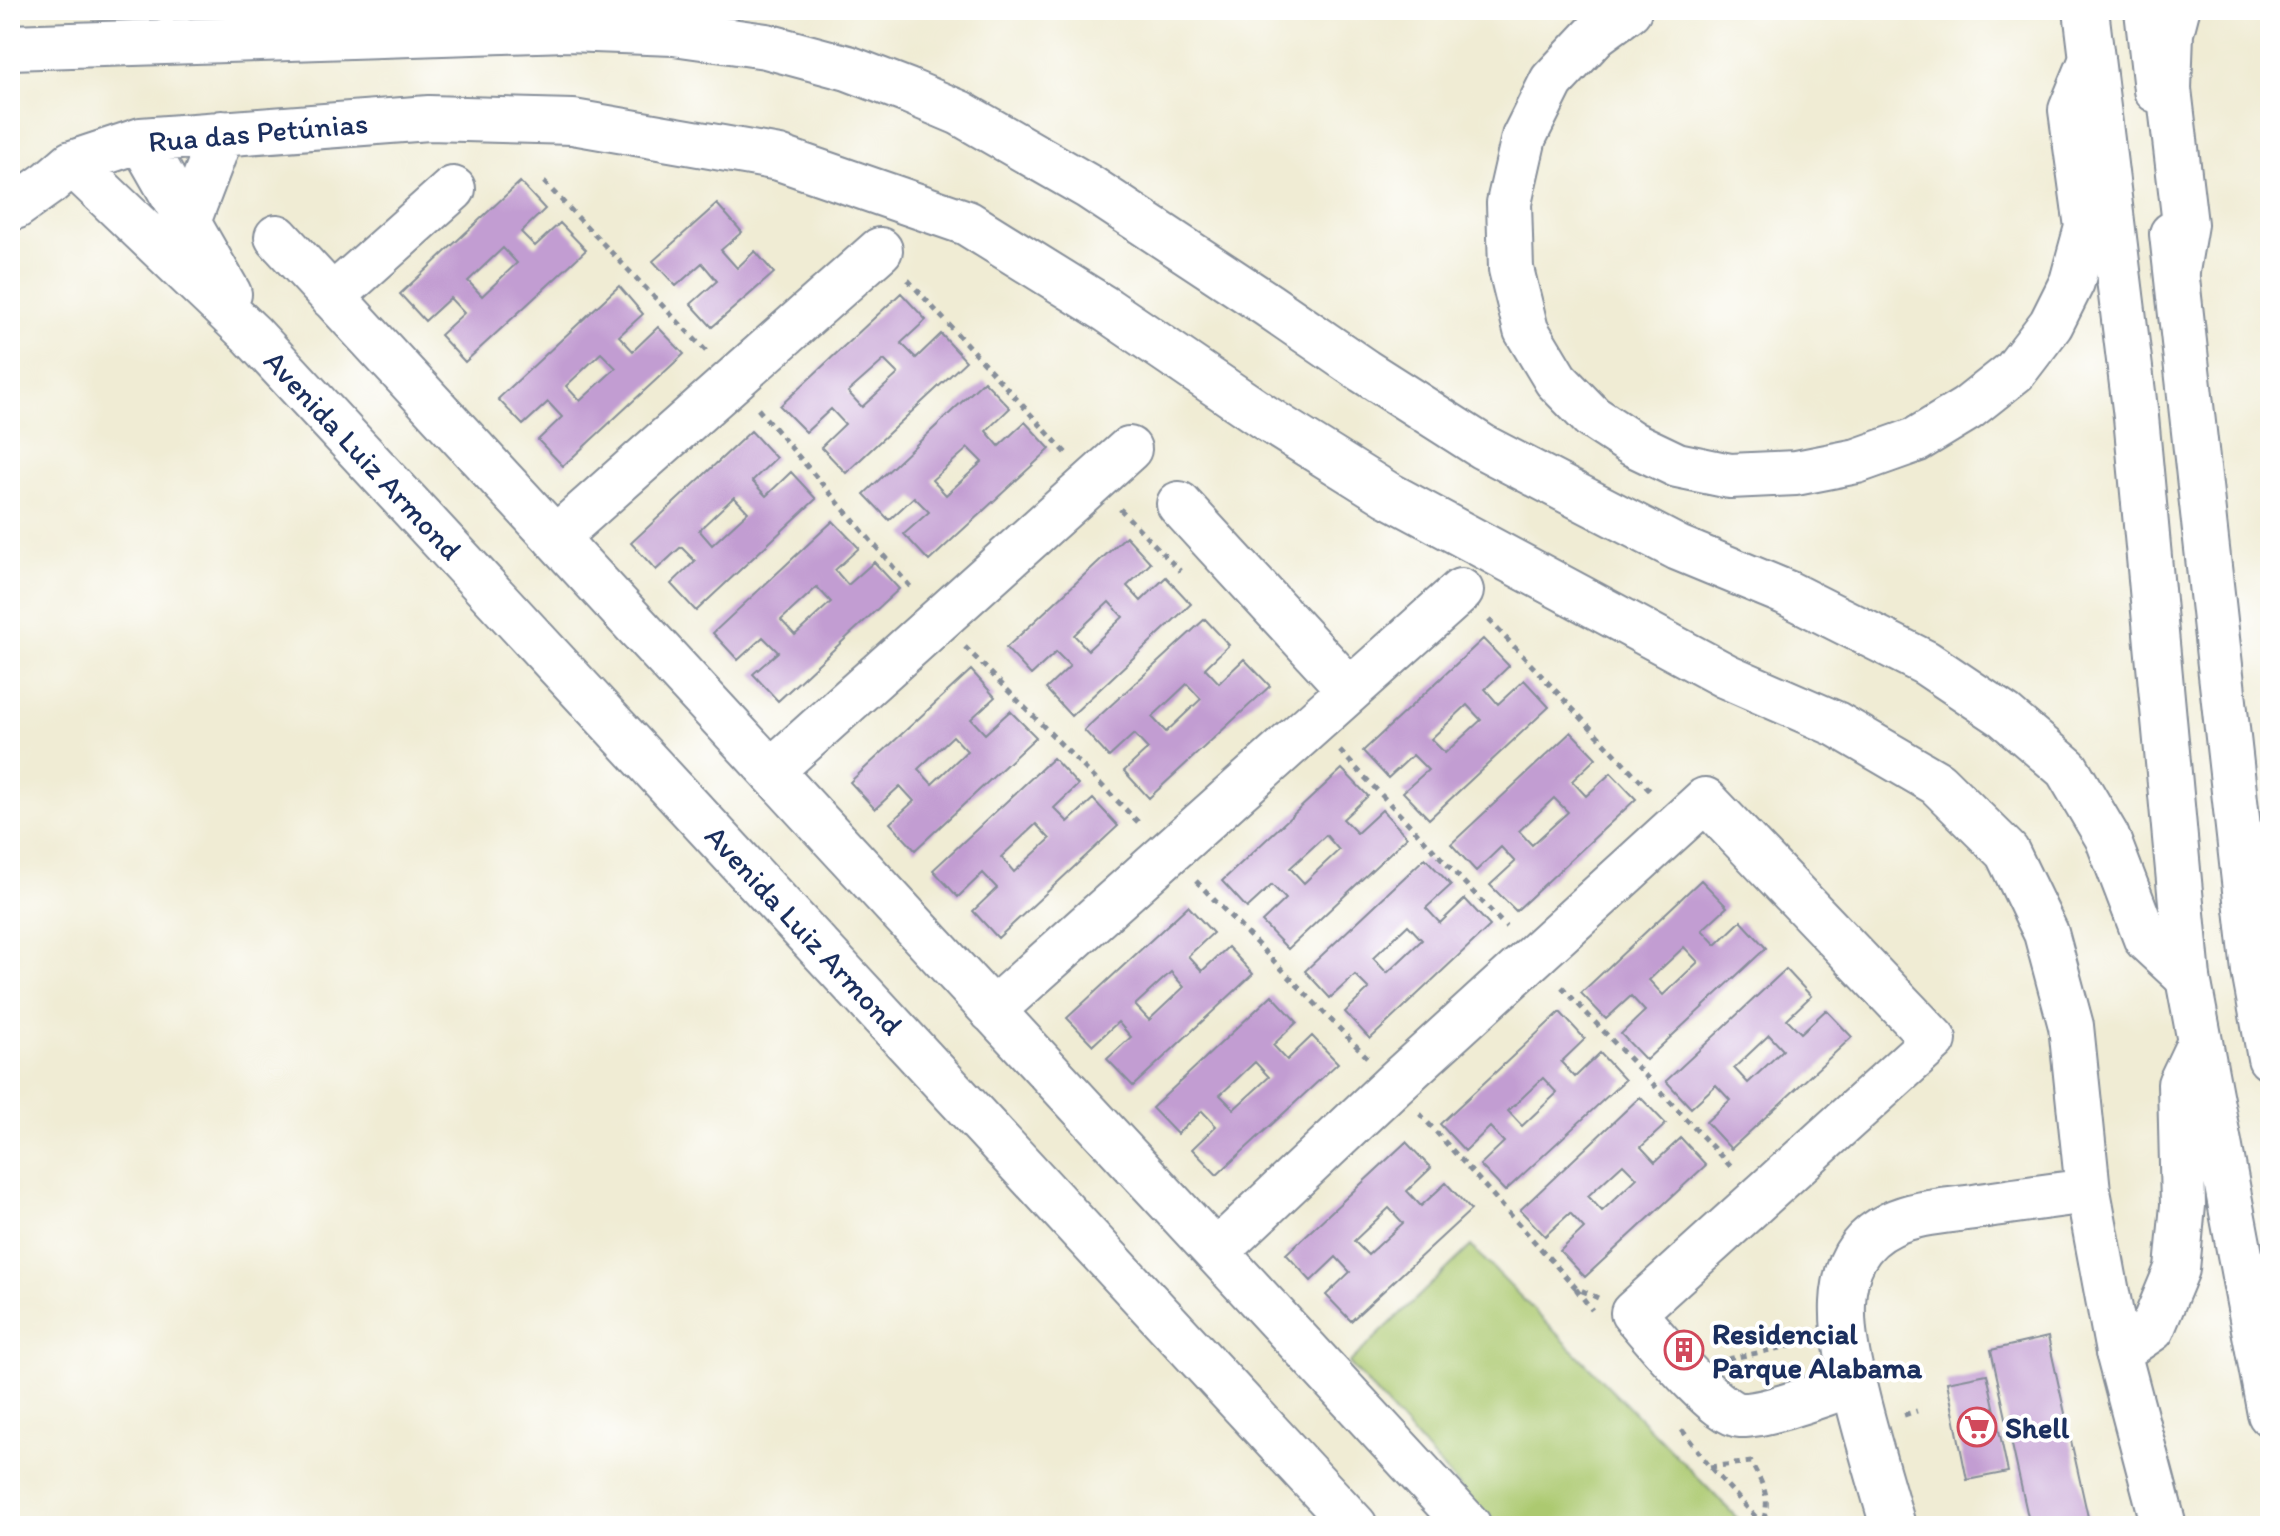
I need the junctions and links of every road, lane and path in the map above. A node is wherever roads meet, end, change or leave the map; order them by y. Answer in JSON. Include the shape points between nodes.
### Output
{"nodes":[{"id":1,"x":420,"y":10,"type":"edge"},
{"id":2,"x":1629,"y":10,"type":"edge"},
{"id":3,"x":2086,"y":10,"type":"edge"},
{"id":4,"x":2147,"y":10,"type":"edge"},
{"id":5,"x":2177,"y":10,"type":"edge"},
{"id":6,"x":10,"y":44,"type":"edge"},
{"id":7,"x":2092,"y":59,"type":"junction"},
{"id":8,"x":222,"y":133,"type":"junction"},
{"id":9,"x":141,"y":140,"type":"junction"},
{"id":10,"x":72,"y":163,"type":"junction"},
{"id":11,"x":453,"y":189,"type":"dead end"},
{"id":12,"x":10,"y":208,"type":"edge"},
{"id":13,"x":188,"y":222,"type":"junction"},
{"id":14,"x":277,"y":237,"type":"dead end"},
{"id":15,"x":880,"y":250,"type":"joint"},
{"id":16,"x":2177,"y":271,"type":"junction"},
{"id":17,"x":332,"y":297,"type":"junction"},
{"id":18,"x":252,"y":335,"type":"junction"},
{"id":19,"x":1129,"y":449,"type":"dead end"},
{"id":20,"x":1093,"y":481,"type":"junction"},
{"id":21,"x":1179,"y":504,"type":"dead end"},
{"id":22,"x":555,"y":538,"type":"junction"},
{"id":23,"x":1188,"y":579,"type":"dead end"},
{"id":24,"x":1461,"y":591,"type":"joint"},
{"id":25,"x":1350,"y":690,"type":"junction"},
{"id":26,"x":1313,"y":723,"type":"junction"},
{"id":27,"x":771,"y":771,"type":"junction"},
{"id":28,"x":1680,"y":823,"type":"junction"},
{"id":29,"x":1534,"y":957,"type":"junction"},
{"id":30,"x":2188,"y":978,"type":"junction"},
{"id":31,"x":992,"y":1011,"type":"junction"},
{"id":32,"x":2200,"y":1042,"type":"junction"},
{"id":33,"x":2270,"y":1058,"type":"edge"},
{"id":34,"x":2088,"y":1191,"type":"junction"},
{"id":35,"x":1759,"y":1198,"type":"junction"},
{"id":36,"x":1216,"y":1252,"type":"junction"},
{"id":37,"x":2118,"y":1352,"type":"junction"},
{"id":38,"x":1853,"y":1384,"type":"junction"},
{"id":39,"x":2270,"y":1414,"type":"edge"},
{"id":40,"x":1710,"y":1467,"type":"dead end"},
{"id":41,"x":1762,"y":1524,"type":"dead end"},
{"id":42,"x":1355,"y":1526,"type":"edge"},
{"id":43,"x":1469,"y":1526,"type":"edge"},
{"id":44,"x":1893,"y":1526,"type":"edge"},
{"id":45,"x":2164,"y":1526,"type":"edge"}],
"edges":[{"from":1,"to":6,"type":"main road"},
{"from":2,"to":7,"type":"main road","via":[[1596,34],[1552,81],[1524,137],[1509,203],[1511,269],[1526,330],[1556,380],[1592,417],[1677,465],[1730,476],[1796,473],[1857,461],[1916,440],[2015,371],[2051,324],[2072,282],[2087,227],[2071,110]]},
{"from":3,"to":7,"type":"main road"},
{"from":4,"to":16,"type":"main road"},
{"from":5,"to":16,"type":"main road","via":[[2169,89],[2185,224]]},
{"from":6,"to":30,"type":"main road","via":[[567,29],[674,33],[766,46],[848,68],[960,113],[1089,187],[1483,447],[1678,548],[1787,593],[1926,663],[2005,716],[2067,769],[2107,837],[2146,939]]},
{"from":7,"to":30,"type":"main road","via":[[2136,417]]},
{"from":8,"to":9,"type":"main road","name":"Rua das Petúnias"},
{"from":8,"to":13,"type":"main road"},
{"from":8,"to":34,"type":"main road","name":"Rua das Petúnias","via":[[429,118],[573,122],[779,158],[967,223],[1387,494],[1726,676],[1836,724],[1937,783],[2007,852],[2046,933],[2071,1026]]},
{"from":9,"to":10,"type":"main road","name":"Rua das Petúnias"},
{"from":9,"to":13,"type":"main road","name":"Avenida Luiz Armond"},
{"from":10,"to":12,"type":"main road","name":"Rua das Petúnias"},
{"from":10,"to":18,"type":"main road","name":"Avenida Luiz Armond"},
{"from":11,"to":17,"type":"main road"},
{"from":13,"to":18,"type":"main road","name":"Avenida Luiz Armond"},
{"from":14,"to":17,"type":"main road"},
{"from":15,"to":20,"type":"path"},
{"from":15,"to":22,"type":"main road"},
{"from":16,"to":33,"type":"main road","via":[[2254,971]]},
{"from":17,"to":22,"type":"main road"},
{"from":18,"to":42,"type":"main road","name":"Avenida Luiz Armond"},
{"from":19,"to":20,"type":"main road"},
{"from":20,"to":23,"type":"path"},
{"from":20,"to":27,"type":"main road"},
{"from":21,"to":25,"type":"main road"},
{"from":22,"to":27,"type":"main road"},
{"from":24,"to":25,"type":"main road"},
{"from":24,"to":28,"type":"path"},
{"from":25,"to":26,"type":"main road"},
{"from":26,"to":29,"type":"path"},
{"from":26,"to":31,"type":"main road"},
{"from":27,"to":31,"type":"main road"},
{"from":28,"to":29,"type":"main road"},
{"from":28,"to":35,"type":"main road","via":[[1705,800],[1934,1040]]},
{"from":29,"to":35,"type":"path"},
{"from":29,"to":36,"type":"main road"},
{"from":30,"to":32,"type":"main road"},
{"from":31,"to":36,"type":"main road"},
{"from":32,"to":37,"type":"main road","via":[[2180,1084],[2183,1205],[2177,1269],[2152,1329]]},
{"from":32,"to":39,"type":"main road"},
{"from":34,"to":37,"type":"main road","name":"Rua das Petúnias"},
{"from":34,"to":38,"type":"main road","via":[[1927,1213],[1868,1237],[1849,1267],[1842,1300],[1843,1340]]},
{"from":35,"to":38,"type":"main road","via":[[1633,1313],[1716,1403],[1736,1415]]},
{"from":36,"to":43,"type":"main road"},
{"from":37,"to":45,"type":"main road","name":"Rua das Petúnias"},
{"from":38,"to":44,"type":"main road"},
{"from":40,"to":41,"type":"path","via":[[1751,1462],[1766,1494]]}]}
